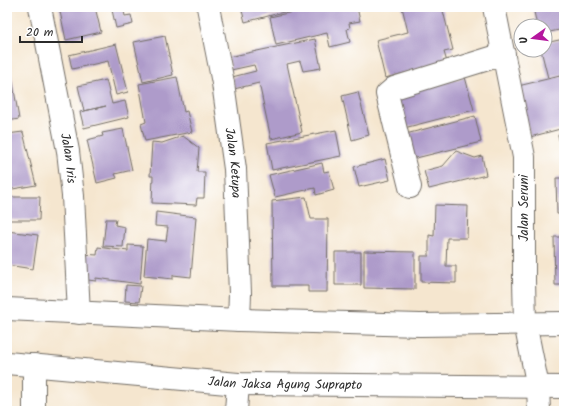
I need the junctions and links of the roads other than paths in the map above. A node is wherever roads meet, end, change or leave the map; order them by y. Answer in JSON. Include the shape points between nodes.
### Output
{"nodes":[{"id":1,"x":40,"y":7,"type":"edge"},
{"id":2,"x":208,"y":7,"type":"edge"},
{"id":3,"x":494,"y":7,"type":"edge"},
{"id":4,"x":504,"y":54,"type":"junction"},
{"id":5,"x":410,"y":187,"type":"dead end"},
{"id":6,"x":7,"y":309,"type":"edge"},
{"id":7,"x":79,"y":313,"type":"junction"},
{"id":8,"x":239,"y":320,"type":"junction"},
{"id":9,"x":525,"y":323,"type":"junction"},
{"id":10,"x":564,"y":323,"type":"edge"},
{"id":11,"x":7,"y":363,"type":"edge"},
{"id":12,"x":34,"y":365,"type":"junction"},
{"id":13,"x":238,"y":384,"type":"junction"},
{"id":14,"x":538,"y":387,"type":"junction"},
{"id":15,"x":564,"y":387,"type":"edge"},
{"id":16,"x":34,"y":411,"type":"edge"},
{"id":17,"x":236,"y":411,"type":"edge"},
{"id":18,"x":539,"y":411,"type":"edge"}],
"edges":[{"from":1,"to":7,"type":"street","name":"Jalan Iris","via":[[68,150]]},
{"from":2,"to":8,"type":"street","name":"Jalan Ketupa","via":[[223,83],[235,170]]},
{"from":3,"to":4,"type":"street","name":"Jalan Seruni"},
{"from":4,"to":5,"type":"street","via":[[394,88],[387,94]]},
{"from":4,"to":9,"type":"street","name":"Jalan Seruni","via":[[524,157]]},
{"from":6,"to":7,"type":"street"},
{"from":7,"to":8,"type":"street"},
{"from":8,"to":9,"type":"street","via":[[420,325]]},
{"from":9,"to":10,"type":"street"},
{"from":9,"to":14,"type":"street","name":"Jalan Seruni"},
{"from":11,"to":12,"type":"street","name":"Jalan Jaksa Agung Suprapto"},
{"from":12,"to":13,"type":"street","name":"Jalan Jaksa Agung Suprapto"},
{"from":12,"to":16,"type":"street"},
{"from":13,"to":14,"type":"street","name":"Jalan Jaksa Agung Suprapto"},
{"from":13,"to":17,"type":"street"},
{"from":14,"to":15,"type":"street","name":"Jalan Jaksa Agung Suprapto"},
{"from":14,"to":18,"type":"street","name":"Jalan Seruni"}]}
